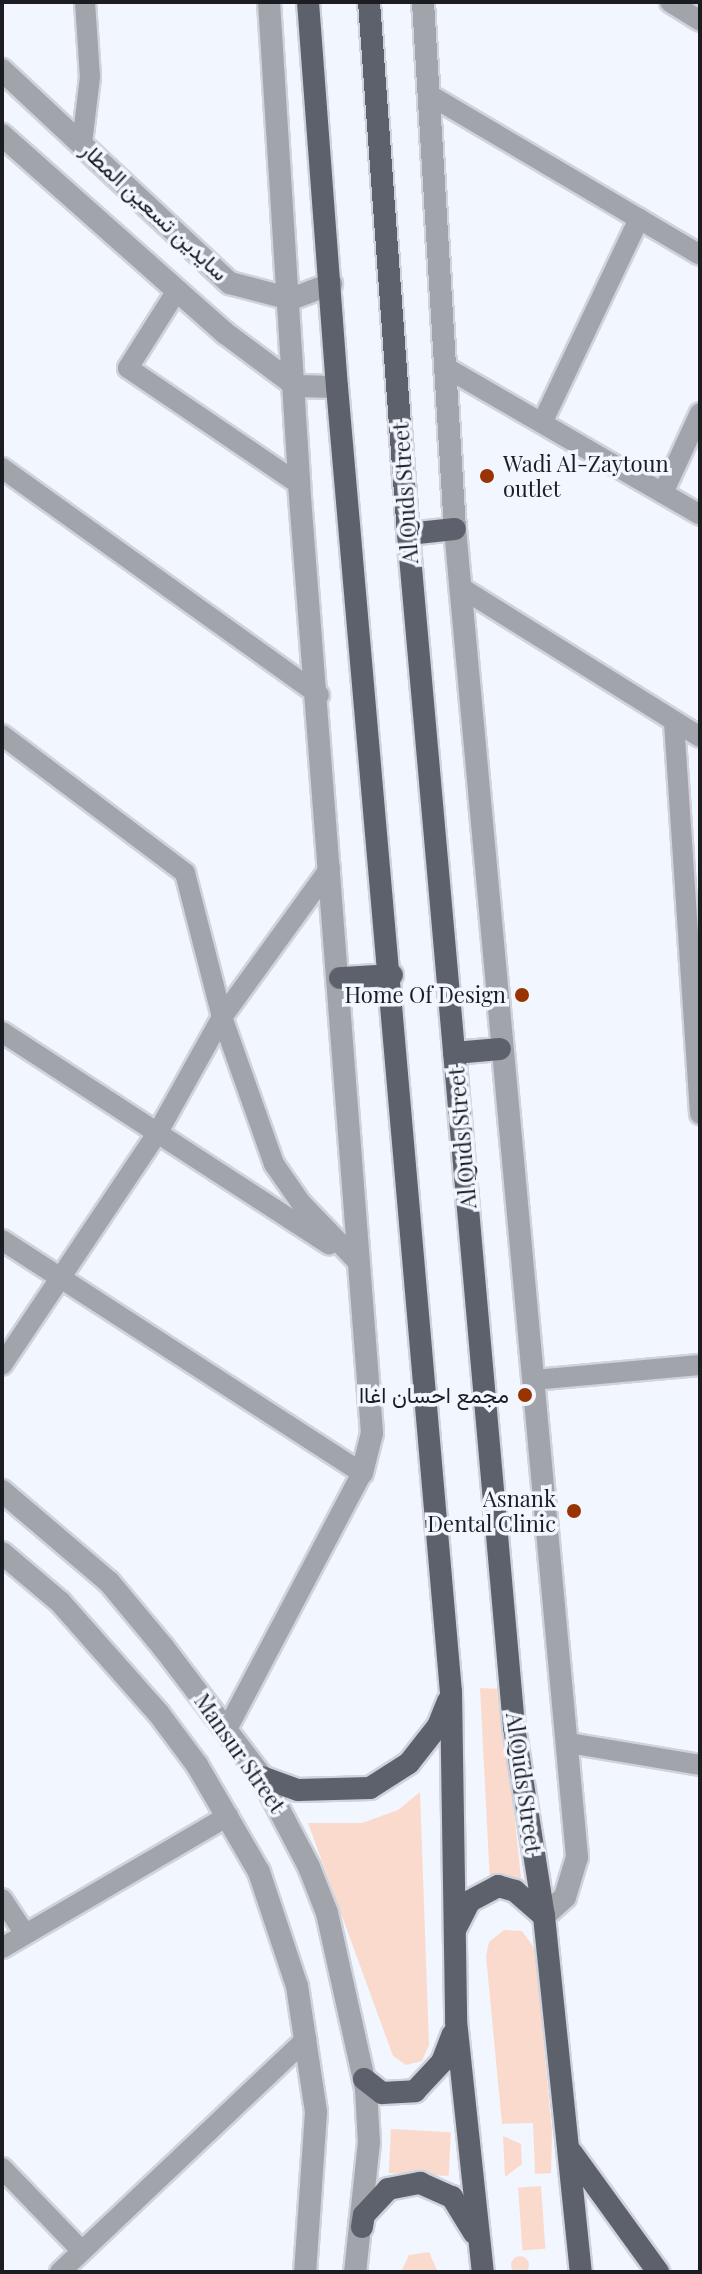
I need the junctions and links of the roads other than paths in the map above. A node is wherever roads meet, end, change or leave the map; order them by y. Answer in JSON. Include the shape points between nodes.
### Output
{"nodes":[{"id":1,"x":85,"y":2,"type":"edge"},
{"id":2,"x":269,"y":2,"type":"edge"},
{"id":3,"x":308,"y":2,"type":"edge"},
{"id":4,"x":369,"y":2,"type":"edge"},
{"id":5,"x":423,"y":2,"type":"edge"},
{"id":6,"x":670,"y":2,"type":"edge"},
{"id":7,"x":700,"y":21,"type":"edge"},
{"id":8,"x":6,"y":82,"type":"edge"},
{"id":9,"x":433,"y":97,"type":"junction"},
{"id":10,"x":2,"y":135,"type":"edge"},
{"id":11,"x":82,"y":143,"type":"junction"},
{"id":12,"x":639,"y":219,"type":"junction"},
{"id":13,"x":700,"y":255,"type":"edge"},
{"id":14,"x":331,"y":284,"type":"junction"},
{"id":15,"x":176,"y":292,"type":"junction"},
{"id":16,"x":291,"y":299,"type":"junction"},
{"id":17,"x":445,"y":367,"type":"junction"},
{"id":18,"x":296,"y":386,"type":"junction"},
{"id":19,"x":337,"y":387,"type":"junction"},
{"id":20,"x":700,"y":413,"type":"edge"},
{"id":21,"x":543,"y":421,"type":"junction"},
{"id":22,"x":2,"y":468,"type":"edge"},
{"id":23,"x":299,"y":484,"type":"junction"},
{"id":24,"x":663,"y":493,"type":"junction"},
{"id":25,"x":700,"y":515,"type":"edge"},
{"id":26,"x":455,"y":529,"type":"junction"},
{"id":27,"x":408,"y":534,"type":"junction"},
{"id":28,"x":460,"y":587,"type":"junction"},
{"id":29,"x":319,"y":695,"type":"junction"},
{"id":30,"x":674,"y":722,"type":"junction"},
{"id":31,"x":2,"y":735,"type":"edge"},
{"id":32,"x":700,"y":737,"type":"edge"},
{"id":33,"x":330,"y":868,"type":"junction"},
{"id":34,"x":392,"y":975,"type":"junction"},
{"id":35,"x":340,"y":978,"type":"junction"},
{"id":36,"x":694,"y":1005,"type":"edge"},
{"id":37,"x":222,"y":1017,"type":"junction"},
{"id":38,"x":2,"y":1032,"type":"edge"},
{"id":39,"x":500,"y":1049,"type":"junction"},
{"id":40,"x":454,"y":1053,"type":"junction"},
{"id":41,"x":700,"y":1114,"type":"edge"},
{"id":42,"x":158,"y":1132,"type":"junction"},
{"id":43,"x":2,"y":1240,"type":"edge"},
{"id":44,"x":359,"y":1263,"type":"junction"},
{"id":45,"x":60,"y":1278,"type":"junction"},
{"id":46,"x":2,"y":1365,"type":"edge"},
{"id":47,"x":700,"y":1365,"type":"edge"},
{"id":48,"x":534,"y":1380,"type":"junction"},
{"id":49,"x":362,"y":1473,"type":"junction"},
{"id":50,"x":2,"y":1491,"type":"edge"},
{"id":51,"x":2,"y":1553,"type":"edge"},
{"id":52,"x":451,"y":1692,"type":"junction"},
{"id":53,"x":227,"y":1729,"type":"junction"},
{"id":54,"x":569,"y":1743,"type":"junction"},
{"id":55,"x":700,"y":1765,"type":"edge"},
{"id":56,"x":262,"y":1777,"type":"junction"},
{"id":57,"x":228,"y":1816,"type":"junction"},
{"id":58,"x":2,"y":1899,"type":"edge"},
{"id":59,"x":544,"y":1916,"type":"junction"},
{"id":60,"x":455,"y":1931,"type":"junction"},
{"id":61,"x":25,"y":1934,"type":"junction"},
{"id":62,"x":2,"y":1948,"type":"edge"},
{"id":63,"x":456,"y":2021,"type":"junction"},
{"id":64,"x":306,"y":2039,"type":"junction"},
{"id":65,"x":364,"y":2079,"type":"junction"},
{"id":66,"x":572,"y":2152,"type":"junction"},
{"id":67,"x":2,"y":2168,"type":"edge"},
{"id":68,"x":362,"y":2227,"type":"junction"},
{"id":69,"x":480,"y":2244,"type":"junction"},
{"id":70,"x":82,"y":2251,"type":"junction"},
{"id":71,"x":60,"y":2272,"type":"edge"},
{"id":72,"x":305,"y":2272,"type":"edge"},
{"id":73,"x":355,"y":2272,"type":"edge"},
{"id":74,"x":483,"y":2272,"type":"edge"},
{"id":75,"x":581,"y":2272,"type":"edge"},
{"id":76,"x":658,"y":2272,"type":"edge"}],
"edges":[{"from":1,"to":11,"type":"street","via":[[90,77]]},
{"from":2,"to":16,"type":"street"},
{"from":3,"to":14,"type":"main road"},
{"from":4,"to":27,"type":"main road","name":"Al Quds Street"},
{"from":5,"to":9,"type":"street"},
{"from":6,"to":7,"type":"street"},
{"from":8,"to":11,"type":"street","name":"سايدين تسعين المطار"},
{"from":9,"to":12,"type":"street"},
{"from":9,"to":17,"type":"street"},
{"from":10,"to":15,"type":"street"},
{"from":11,"to":16,"type":"street","name":"سايدين تسعين المطار","via":[[230,283]]},
{"from":12,"to":13,"type":"street"},
{"from":12,"to":21,"type":"street"},
{"from":14,"to":16,"type":"street"},
{"from":14,"to":19,"type":"main road"},
{"from":15,"to":18,"type":"street"},
{"from":15,"to":23,"type":"street","via":[[128,368]]},
{"from":16,"to":18,"type":"street"},
{"from":17,"to":21,"type":"street"},
{"from":17,"to":26,"type":"street"},
{"from":18,"to":19,"type":"street"},
{"from":18,"to":23,"type":"street"},
{"from":19,"to":34,"type":"main road"},
{"from":20,"to":24,"type":"street"},
{"from":21,"to":24,"type":"street"},
{"from":22,"to":29,"type":"street"},
{"from":23,"to":29,"type":"street"},
{"from":24,"to":25,"type":"street"},
{"from":26,"to":27,"type":"main road"},
{"from":26,"to":28,"type":"street"},
{"from":27,"to":40,"type":"main road","name":"Al Quds Street"},
{"from":28,"to":30,"type":"street"},
{"from":28,"to":39,"type":"street"},
{"from":29,"to":33,"type":"street"},
{"from":30,"to":32,"type":"street"},
{"from":30,"to":36,"type":"street"},
{"from":31,"to":37,"type":"street","via":[[185,873]]},
{"from":33,"to":35,"type":"street"},
{"from":33,"to":37,"type":"street"},
{"from":34,"to":35,"type":"main road"},
{"from":34,"to":52,"type":"main road"},
{"from":35,"to":44,"type":"street"},
{"from":36,"to":41,"type":"street"},
{"from":37,"to":42,"type":"street"},
{"from":37,"to":44,"type":"street","via":[[274,1164],[301,1203]]},
{"from":38,"to":42,"type":"street"},
{"from":39,"to":40,"type":"main road"},
{"from":39,"to":48,"type":"street"},
{"from":40,"to":59,"type":"main road","name":"Al Quds Street","via":[[514,1727]]},
{"from":42,"to":44,"type":"street"},
{"from":42,"to":45,"type":"street"},
{"from":43,"to":45,"type":"street"},
{"from":44,"to":49,"type":"street","via":[[372,1433]]},
{"from":45,"to":46,"type":"street"},
{"from":45,"to":49,"type":"street"},
{"from":47,"to":48,"type":"street"},
{"from":48,"to":54,"type":"street"},
{"from":49,"to":53,"type":"street"},
{"from":50,"to":53,"type":"street","name":"Mansur Street","via":[[109,1582]]},
{"from":51,"to":57,"type":"street","name":"Mansur Street","via":[[60,1602],[112,1658],[159,1714]]},
{"from":52,"to":56,"type":"main road","via":[[426,1744],[381,1784],[325,1793]]},
{"from":52,"to":60,"type":"main road"},
{"from":53,"to":56,"type":"street","name":"Mansur Street"},
{"from":54,"to":55,"type":"street"},
{"from":54,"to":59,"type":"street","via":[[576,1871],[565,1897]]},
{"from":56,"to":65,"type":"street","name":"Mansur Street","via":[[327,1913]]},
{"from":57,"to":61,"type":"street"},
{"from":57,"to":64,"type":"street","name":"Mansur Street","via":[[280,1926]]},
{"from":58,"to":61,"type":"street"},
{"from":59,"to":60,"type":"main road","via":[[515,1891],[498,1886],[470,1901]]},
{"from":59,"to":66,"type":"main road","name":"Al Quds Street"},
{"from":60,"to":63,"type":"main road"},
{"from":61,"to":62,"type":"street"},
{"from":63,"to":65,"type":"main road","via":[[442,2062],[415,2091],[382,2093]]},
{"from":63,"to":69,"type":"main road"},
{"from":64,"to":70,"type":"street"},
{"from":64,"to":72,"type":"street","name":"Mansur Street","via":[[316,2112]]},
{"from":65,"to":68,"type":"street","name":"Mansur Street","via":[[369,2142]]},
{"from":66,"to":75,"type":"main road","name":"Al Quds Street"},
{"from":66,"to":76,"type":"main road"},
{"from":67,"to":70,"type":"street"},
{"from":68,"to":69,"type":"main road","via":[[364,2215],[388,2189],[420,2183],[452,2197]]},
{"from":68,"to":73,"type":"street","name":"Mansur Street"},
{"from":69,"to":74,"type":"main road"},
{"from":70,"to":71,"type":"street"}]}
